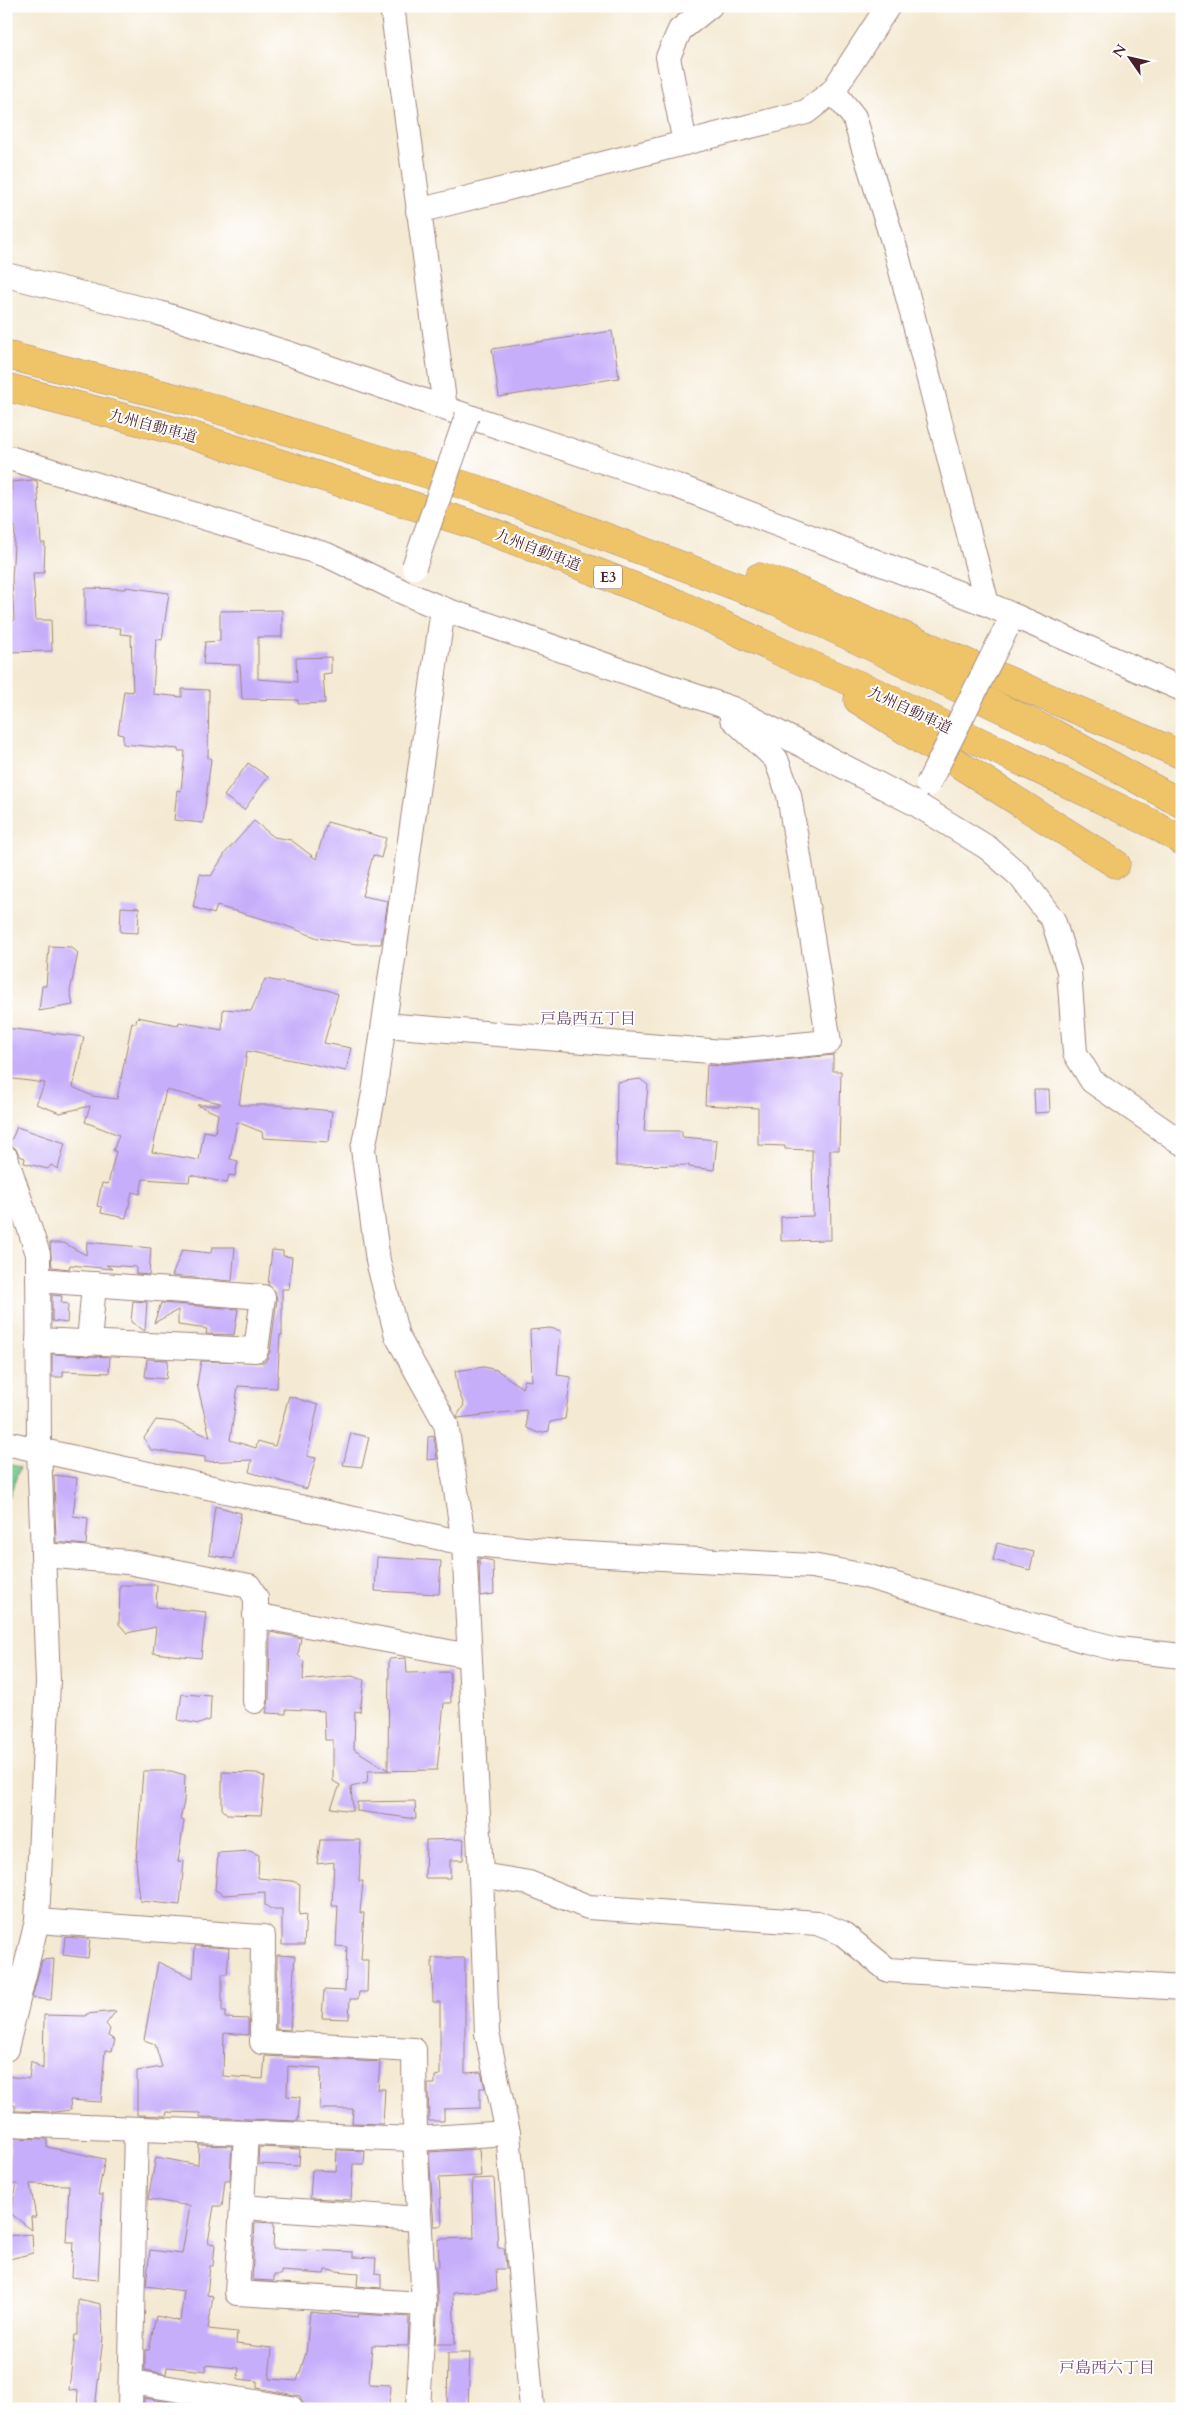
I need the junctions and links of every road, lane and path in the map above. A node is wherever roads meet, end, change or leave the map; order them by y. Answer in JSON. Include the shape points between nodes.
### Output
{"nodes":[{"id":1,"x":392,"y":6,"type":"edge"},
{"id":2,"x":710,"y":6,"type":"edge"},
{"id":3,"x":888,"y":6,"type":"edge"},
{"id":4,"x":833,"y":91,"type":"junction"},
{"id":5,"x":685,"y":142,"type":"junction"},
{"id":6,"x":418,"y":211,"type":"junction"},
{"id":7,"x":6,"y":276,"type":"edge"},
{"id":8,"x":6,"y":355,"type":"edge"},
{"id":9,"x":6,"y":387,"type":"edge"},
{"id":10,"x":456,"y":412,"type":"junction"},
{"id":11,"x":6,"y":457,"type":"edge"},
{"id":12,"x":486,"y":492,"type":"junction"},
{"id":13,"x":405,"y":593,"type":"junction"},
{"id":14,"x":987,"y":604,"type":"junction"},
{"id":15,"x":444,"y":609,"type":"junction"},
{"id":16,"x":1009,"y":622,"type":"junction"},
{"id":17,"x":783,"y":653,"type":"junction"},
{"id":18,"x":1182,"y":689,"type":"edge"},
{"id":19,"x":716,"y":703,"type":"junction"},
{"id":20,"x":1182,"y":755,"type":"edge"},
{"id":21,"x":922,"y":794,"type":"junction"},
{"id":22,"x":1182,"y":804,"type":"edge"},
{"id":23,"x":1182,"y":841,"type":"edge"},
{"id":24,"x":1116,"y":864,"type":"dead end"},
{"id":25,"x":384,"y":1025,"type":"junction"},
{"id":26,"x":1182,"y":1143,"type":"edge"},
{"id":27,"x":6,"y":1158,"type":"edge"},
{"id":28,"x":38,"y":1280,"type":"junction"},
{"id":29,"x":94,"y":1284,"type":"junction"},
{"id":30,"x":38,"y":1340,"type":"junction"},
{"id":31,"x":90,"y":1343,"type":"junction"},
{"id":32,"x":6,"y":1443,"type":"edge"},
{"id":33,"x":39,"y":1450,"type":"junction"},
{"id":34,"x":464,"y":1543,"type":"junction"},
{"id":35,"x":43,"y":1555,"type":"junction"},
{"id":36,"x":255,"y":1615,"type":"junction"},
{"id":37,"x":469,"y":1656,"type":"junction"},
{"id":38,"x":1182,"y":1656,"type":"edge"},
{"id":39,"x":255,"y":1701,"type":"dead end"},
{"id":40,"x":481,"y":1874,"type":"junction"},
{"id":41,"x":37,"y":1921,"type":"junction"},
{"id":42,"x":1182,"y":1988,"type":"edge"},
{"id":43,"x":6,"y":2049,"type":"edge"},
{"id":44,"x":6,"y":2124,"type":"edge"},
{"id":45,"x":136,"y":2129,"type":"junction"},
{"id":46,"x":246,"y":2133,"type":"junction"},
{"id":47,"x":508,"y":2133,"type":"junction"},
{"id":48,"x":415,"y":2139,"type":"junction"},
{"id":49,"x":242,"y":2207,"type":"junction"},
{"id":50,"x":419,"y":2219,"type":"junction"},
{"id":51,"x":424,"y":2304,"type":"junction"},
{"id":52,"x":132,"y":2382,"type":"junction"},
{"id":53,"x":291,"y":2408,"type":"edge"},
{"id":54,"x":130,"y":2409,"type":"edge"},
{"id":55,"x":418,"y":2409,"type":"edge"},
{"id":56,"x":532,"y":2409,"type":"edge"}],
"edges":[{"from":1,"to":6,"type":"street"},
{"from":2,"to":5,"type":"street","via":[[680,30],[668,57]]},
{"from":3,"to":4,"type":"street"},
{"from":4,"to":5,"type":"street","via":[[806,112]]},
{"from":4,"to":14,"type":"street","via":[[854,117],[896,251]]},
{"from":5,"to":6,"type":"street"},
{"from":6,"to":10,"type":"street"},
{"from":7,"to":10,"type":"street","via":[[159,314],[293,355]]},
{"from":8,"to":12,"type":"highway","number":"E3","via":[[193,402]]},
{"from":9,"to":17,"type":"highway","name":"九州自動車道","number":"E3","via":[[184,433],[474,525],[677,603]]},
{"from":10,"to":13,"type":"street","bridge":true},
{"from":10,"to":14,"type":"street","via":[[677,486]]},
{"from":11,"to":13,"type":"street","via":[[327,554]]},
{"from":12,"to":20,"type":"highway","via":[[785,585]]},
{"from":12,"to":22,"type":"highway","number":"E3","via":[[778,602],[1053,733]]},
{"from":13,"to":15,"type":"street"},
{"from":14,"to":16,"type":"street"},
{"from":15,"to":19,"type":"street"},
{"from":15,"to":25,"type":"street"},
{"from":16,"to":18,"type":"street"},
{"from":16,"to":21,"type":"street","bridge":true},
{"from":17,"to":23,"type":"highway","name":"九州自動車道","number":"E3","via":[[875,692]]},
{"from":17,"to":24,"type":"highway"},
{"from":19,"to":21,"type":"street"},
{"from":19,"to":25,"type":"street","via":[[776,759],[789,795],[830,1042],[723,1052]]},
{"from":21,"to":26,"type":"street","via":[[1020,876],[1053,920],[1069,971],[1075,1053],[1092,1081]]},
{"from":25,"to":34,"type":"street","via":[[363,1149],[378,1261],[397,1336],[446,1424]]},
{"from":27,"to":28,"type":"street","via":[[38,1254]]},
{"from":28,"to":29,"type":"street"},
{"from":28,"to":30,"type":"street"},
{"from":29,"to":31,"type":"street"},
{"from":29,"to":31,"type":"street","via":[[263,1296],[256,1350]]},
{"from":30,"to":31,"type":"street"},
{"from":30,"to":33,"type":"street"},
{"from":32,"to":33,"type":"street"},
{"from":33,"to":34,"type":"street"},
{"from":33,"to":35,"type":"street"},
{"from":34,"to":37,"type":"street"},
{"from":34,"to":38,"type":"street","via":[[567,1553],[812,1566],[866,1576],[1094,1643],[1156,1655]]},
{"from":35,"to":36,"type":"street","via":[[128,1562],[249,1586],[256,1598]]},
{"from":35,"to":41,"type":"street","via":[[48,1681]]},
{"from":36,"to":37,"type":"street"},
{"from":36,"to":39,"type":"street"},
{"from":37,"to":40,"type":"street"},
{"from":40,"to":42,"type":"street","via":[[529,1883],[588,1907],[817,1923],[842,1932],[888,1970]]},
{"from":40,"to":47,"type":"street","via":[[487,2033]]},
{"from":41,"to":43,"type":"street"},
{"from":41,"to":48,"type":"street","via":[[262,1937],[262,2042],[414,2050]]},
{"from":44,"to":45,"type":"street"},
{"from":45,"to":46,"type":"street"},
{"from":45,"to":52,"type":"street"},
{"from":46,"to":48,"type":"street"},
{"from":46,"to":49,"type":"street"},
{"from":47,"to":48,"type":"street"},
{"from":47,"to":56,"type":"street"},
{"from":48,"to":50,"type":"street"},
{"from":49,"to":50,"type":"street"},
{"from":49,"to":51,"type":"street","via":[[237,2293]]},
{"from":50,"to":51,"type":"street"},
{"from":51,"to":55,"type":"street"},
{"from":52,"to":53,"type":"street"},
{"from":52,"to":54,"type":"street"}]}
